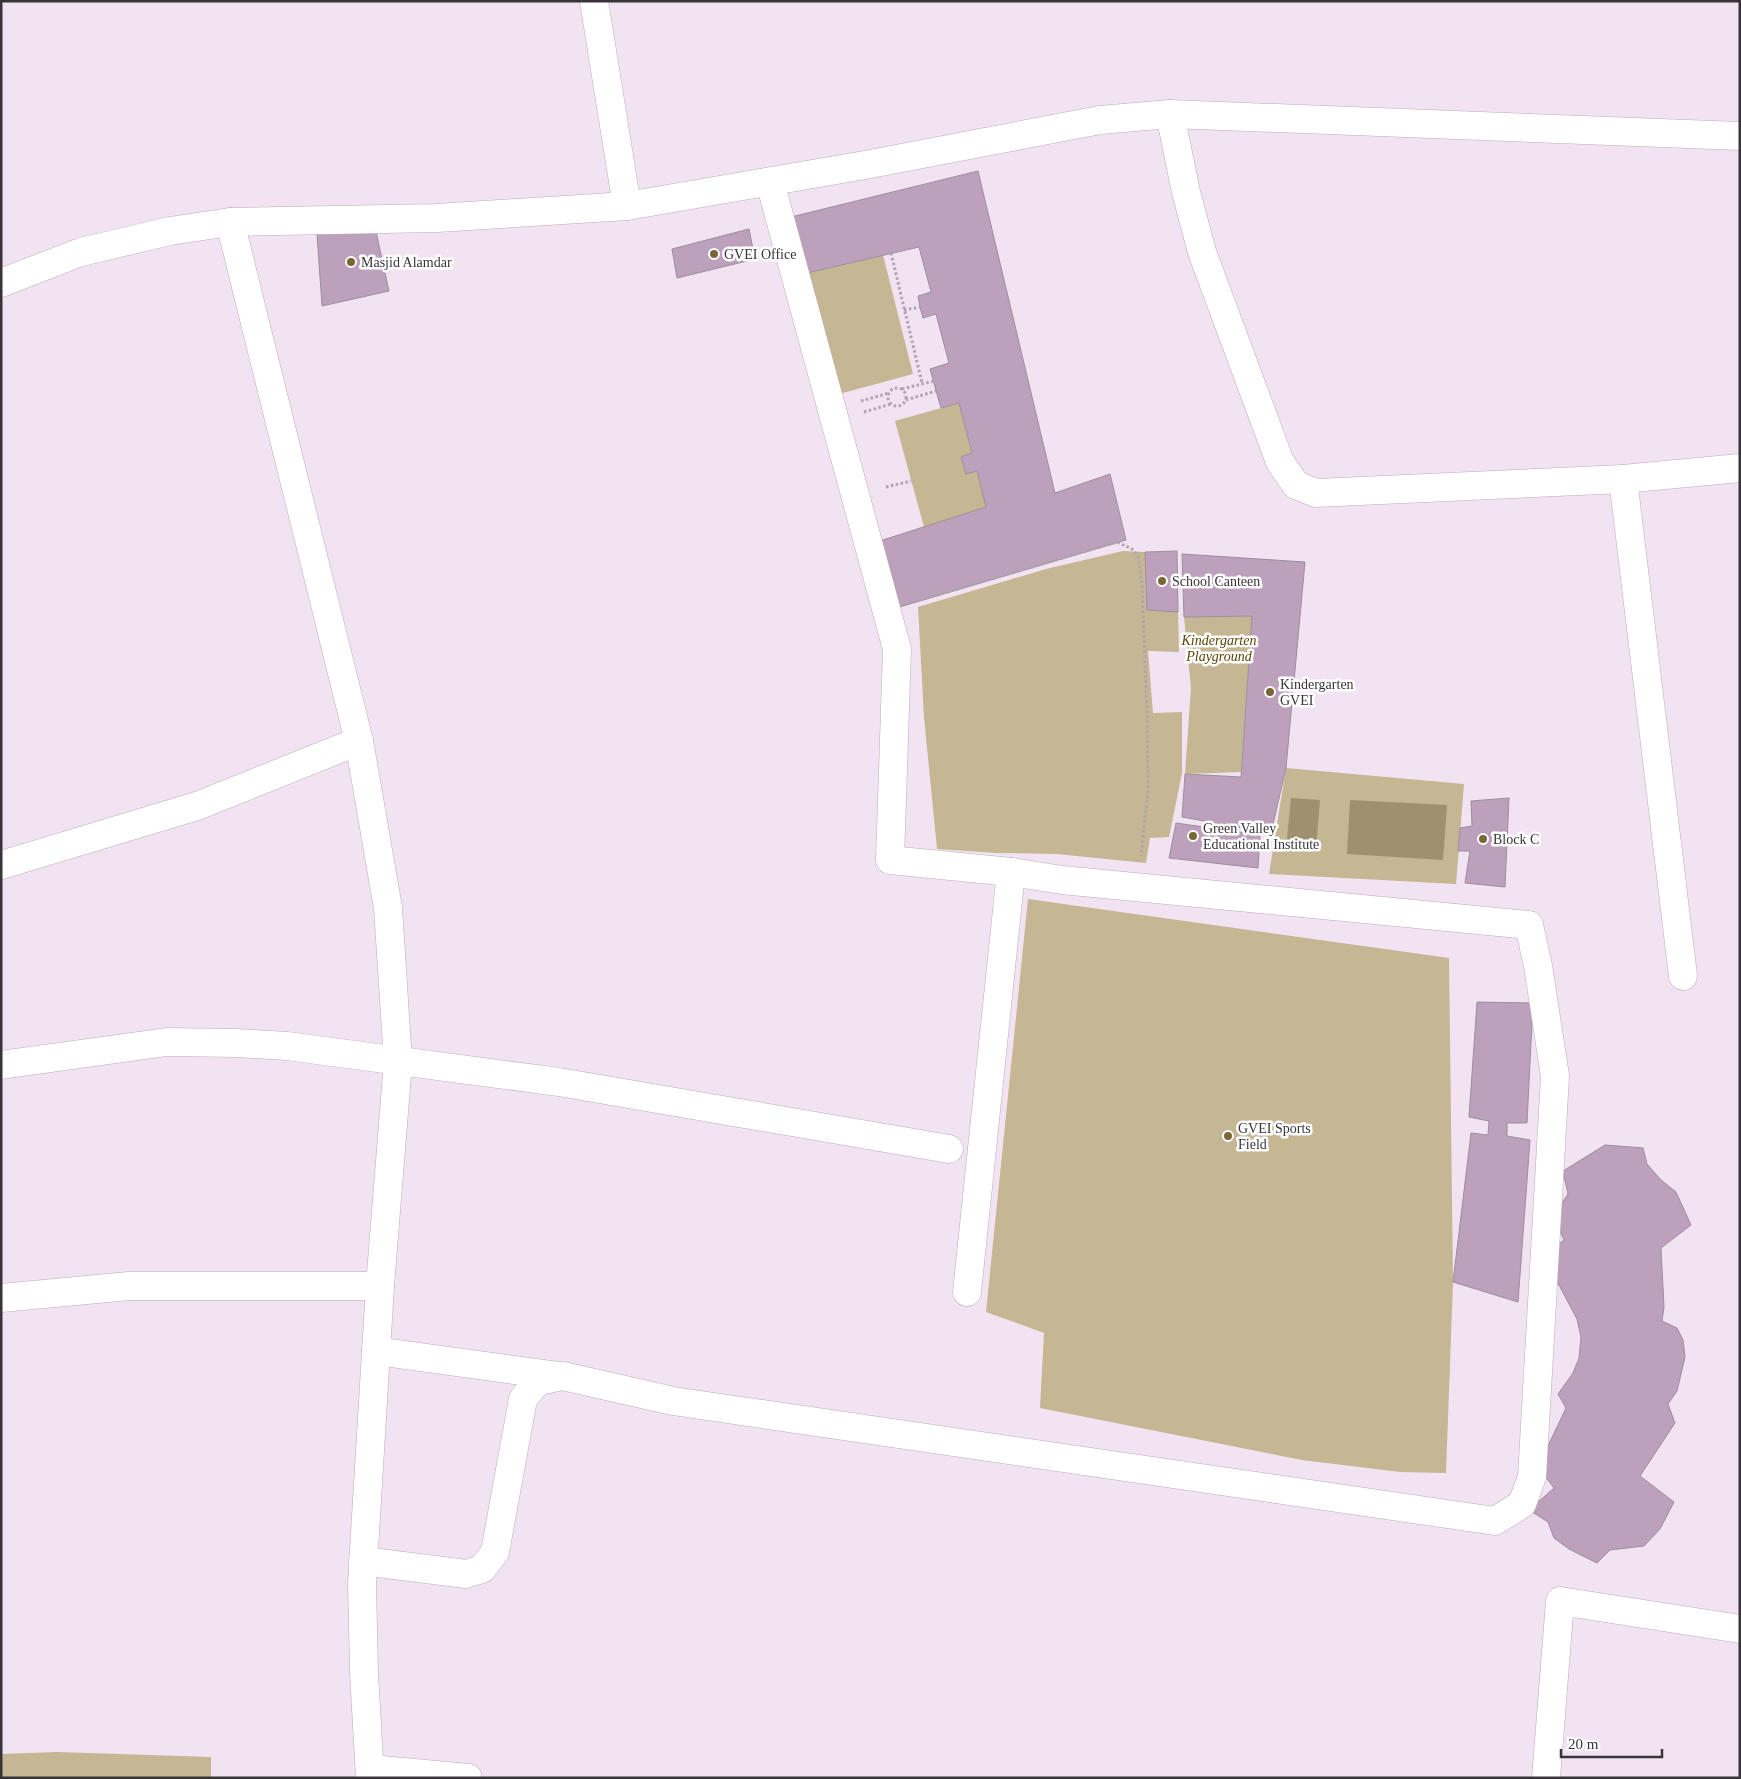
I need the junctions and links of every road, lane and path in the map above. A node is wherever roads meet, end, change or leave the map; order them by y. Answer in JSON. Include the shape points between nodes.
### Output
{"nodes":[{"id":1,"x":594,"y":1,"type":"edge"},
{"id":2,"x":1170,"y":114,"type":"junction"},
{"id":3,"x":1740,"y":136,"type":"edge"},
{"id":4,"x":770,"y":182,"type":"junction"},
{"id":5,"x":627,"y":206,"type":"junction"},
{"id":6,"x":230,"y":222,"type":"junction"},
{"id":7,"x":891,"y":253,"type":"dead end"},
{"id":8,"x":1,"y":283,"type":"edge"},
{"id":9,"x":920,"y":307,"type":"dead end"},
{"id":10,"x":904,"y":310,"type":"junction"},
{"id":11,"x":934,"y":381,"type":"dead end"},
{"id":12,"x":922,"y":384,"type":"junction"},
{"id":13,"x":902,"y":389,"type":"junction"},
{"id":14,"x":936,"y":391,"type":"dead end"},
{"id":15,"x":906,"y":400,"type":"junction"},
{"id":16,"x":1740,"y":468,"type":"edge"},
{"id":17,"x":884,"y":478,"type":"dead end"},
{"id":18,"x":1623,"y":479,"type":"junction"},
{"id":19,"x":911,"y":481,"type":"dead end"},
{"id":20,"x":886,"y":609,"type":"junction"},
{"id":21,"x":359,"y":741,"type":"junction"},
{"id":22,"x":1,"y":865,"type":"edge"},
{"id":23,"x":1011,"y":872,"type":"junction"},
{"id":24,"x":1140,"y":887,"type":"junction"},
{"id":25,"x":1683,"y":976,"type":"dead end"},
{"id":26,"x":398,"y":1062,"type":"junction"},
{"id":27,"x":1,"y":1065,"type":"edge"},
{"id":28,"x":949,"y":1149,"type":"dead end"},
{"id":29,"x":380,"y":1286,"type":"junction"},
{"id":30,"x":967,"y":1292,"type":"dead end"},
{"id":31,"x":1,"y":1298,"type":"edge"},
{"id":32,"x":376,"y":1351,"type":"junction"},
{"id":33,"x":562,"y":1376,"type":"junction"},
{"id":34,"x":363,"y":1562,"type":"junction"},
{"id":35,"x":1740,"y":1629,"type":"edge"},
{"id":36,"x":371,"y":1774,"type":"edge"},
{"id":37,"x":468,"y":1778,"type":"edge"},
{"id":38,"x":1546,"y":1778,"type":"edge"}],
"edges":[{"from":1,"to":5,"type":"street"},
{"from":2,"to":3,"type":"street"},
{"from":2,"to":4,"type":"street","via":[[1100,120]]},
{"from":2,"to":18,"type":"street","via":[[1202,252],[1280,462],[1296,485],[1316,493]]},
{"from":4,"to":5,"type":"street"},
{"from":4,"to":20,"type":"street"},
{"from":5,"to":6,"type":"street","via":[[437,218]]},
{"from":6,"to":8,"type":"street","via":[[170,231],[81,252]]},
{"from":6,"to":21,"type":"street"},
{"from":7,"to":10,"type":"path"},
{"from":9,"to":10,"type":"path"},
{"from":10,"to":12,"type":"path"},
{"from":11,"to":12,"type":"path"},
{"from":12,"to":13,"type":"path"},
{"from":13,"to":15,"type":"path"},
{"from":13,"to":15,"type":"path","via":[[891,390],[889,402],[897,406]]},
{"from":14,"to":15,"type":"path"},
{"from":16,"to":18,"type":"street"},
{"from":17,"to":19,"type":"path","via":[[886,487]]},
{"from":18,"to":25,"type":"street"},
{"from":20,"to":23,"type":"street","via":[[897,649],[890,860]]},
{"from":20,"to":24,"type":"path","via":[[1117,542],[1132,549],[1138,556],[1142,584],[1147,713],[1148,781]]},
{"from":21,"to":22,"type":"street","via":[[196,806]]},
{"from":21,"to":26,"type":"street","via":[[388,908]]},
{"from":23,"to":24,"type":"street"},
{"from":23,"to":30,"type":"street"},
{"from":24,"to":33,"type":"street","via":[[1529,926],[1555,1076],[1532,1477],[1522,1504],[1495,1521],[673,1401]]},
{"from":26,"to":27,"type":"street","via":[[287,1046],[167,1042]]},
{"from":26,"to":28,"type":"street","via":[[559,1082]]},
{"from":26,"to":29,"type":"street"},
{"from":29,"to":31,"type":"street","via":[[129,1286]]},
{"from":29,"to":32,"type":"street"},
{"from":32,"to":33,"type":"street"},
{"from":32,"to":34,"type":"street"},
{"from":33,"to":34,"type":"street","via":[[538,1382],[522,1399],[495,1552],[482,1569],[466,1574]]},
{"from":34,"to":36,"type":"street","via":[[364,1674]]},
{"from":35,"to":38,"type":"street","via":[[1560,1601]]},
{"from":36,"to":37,"type":"street"}]}
